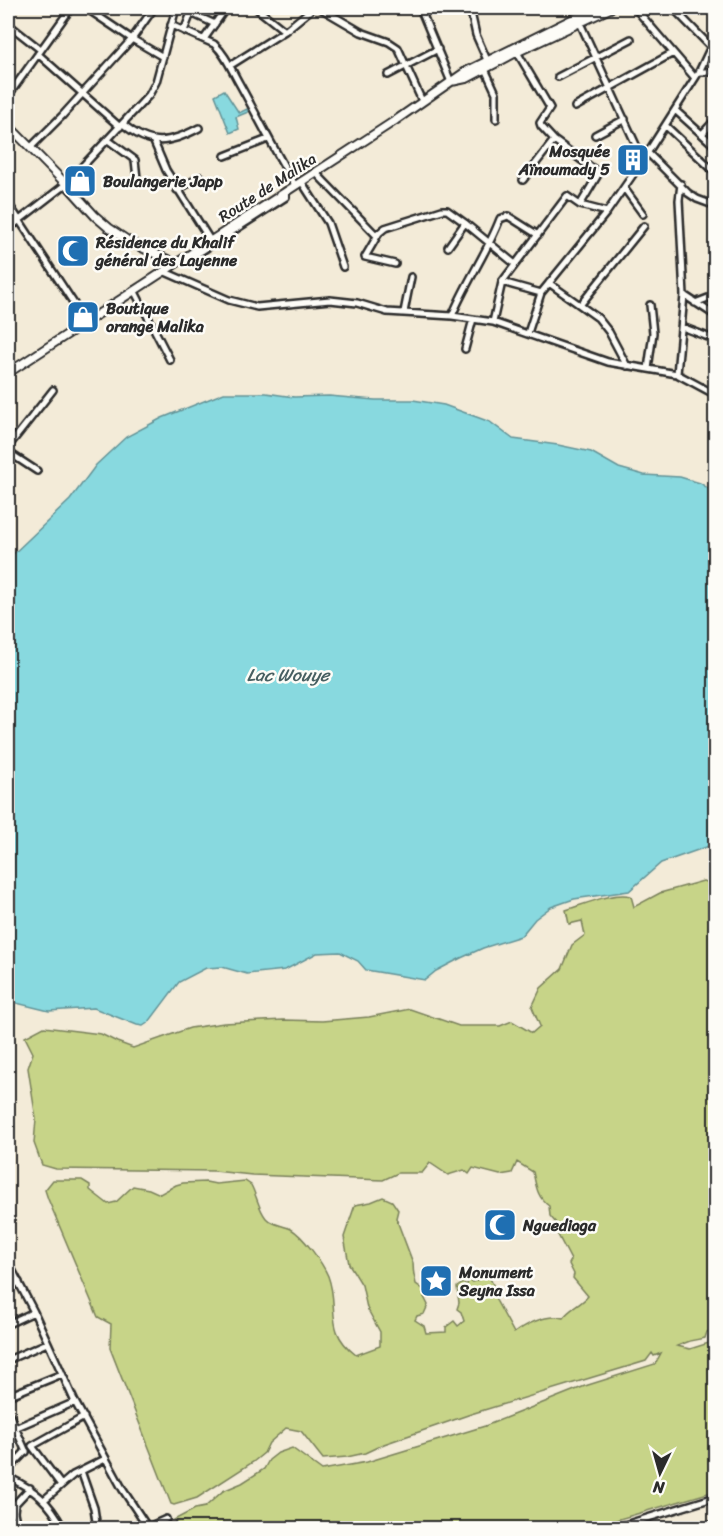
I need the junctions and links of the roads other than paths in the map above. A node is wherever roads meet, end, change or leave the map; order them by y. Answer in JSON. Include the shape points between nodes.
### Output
{"nodes":[{"id":1,"x":71,"y":8,"type":"edge"},
{"id":2,"x":86,"y":8,"type":"edge"},
{"id":3,"x":154,"y":8,"type":"edge"},
{"id":4,"x":176,"y":8,"type":"edge"},
{"id":5,"x":224,"y":8,"type":"edge"},
{"id":6,"x":256,"y":8,"type":"edge"},
{"id":7,"x":313,"y":8,"type":"edge"},
{"id":8,"x":320,"y":8,"type":"edge"},
{"id":9,"x":420,"y":8,"type":"edge"},
{"id":10,"x":470,"y":8,"type":"edge"},
{"id":11,"x":595,"y":8,"type":"edge"},
{"id":12,"x":611,"y":8,"type":"edge"},
{"id":13,"x":634,"y":8,"type":"edge"},
{"id":14,"x":673,"y":8,"type":"edge"},
{"id":15,"x":192,"y":10,"type":"edge"},
{"id":16,"x":582,"y":10,"type":"edge"},
{"id":17,"x":580,"y":23,"type":"junction"},
{"id":18,"x":8,"y":24,"type":"edge"},
{"id":19,"x":215,"y":24,"type":"junction"},
{"id":20,"x":171,"y":25,"type":"junction"},
{"id":21,"x":184,"y":31,"type":"junction"},
{"id":22,"x":285,"y":31,"type":"junction"},
{"id":23,"x":716,"y":36,"type":"edge"},
{"id":24,"x":132,"y":39,"type":"junction"},
{"id":25,"x":204,"y":39,"type":"junction"},
{"id":26,"x":631,"y":39,"type":"dead end"},
{"id":27,"x":711,"y":47,"type":"junction"},
{"id":28,"x":438,"y":49,"type":"junction"},
{"id":29,"x":40,"y":52,"type":"junction"},
{"id":30,"x":517,"y":52,"type":"junction"},
{"id":31,"x":673,"y":53,"type":"junction"},
{"id":32,"x":163,"y":57,"type":"junction"},
{"id":33,"x":596,"y":57,"type":"junction"},
{"id":34,"x":487,"y":60,"type":"junction"},
{"id":35,"x":231,"y":65,"type":"junction"},
{"id":36,"x":406,"y":65,"type":"junction"},
{"id":37,"x":485,"y":69,"type":"junction"},
{"id":38,"x":716,"y":72,"type":"edge"},
{"id":39,"x":388,"y":75,"type":"dead end"},
{"id":40,"x":697,"y":75,"type":"junction"},
{"id":41,"x":558,"y":77,"type":"dead end"},
{"id":42,"x":451,"y":82,"type":"junction"},
{"id":43,"x":611,"y":88,"type":"junction"},
{"id":44,"x":82,"y":93,"type":"junction"},
{"id":45,"x":8,"y":96,"type":"edge"},
{"id":46,"x":422,"y":101,"type":"junction"},
{"id":47,"x":575,"y":107,"type":"dead end"},
{"id":48,"x":675,"y":110,"type":"junction"},
{"id":49,"x":496,"y":119,"type":"dead end"},
{"id":50,"x":625,"y":119,"type":"junction"},
{"id":51,"x":716,"y":119,"type":"edge"},
{"id":52,"x":8,"y":124,"type":"edge"},
{"id":53,"x":122,"y":126,"type":"junction"},
{"id":54,"x":666,"y":126,"type":"junction"},
{"id":55,"x":199,"y":128,"type":"dead end"},
{"id":56,"x":702,"y":134,"type":"junction"},
{"id":57,"x":595,"y":135,"type":"dead end"},
{"id":58,"x":268,"y":139,"type":"junction"},
{"id":59,"x":108,"y":140,"type":"junction"},
{"id":60,"x":554,"y":140,"type":"junction"},
{"id":61,"x":154,"y":142,"type":"junction"},
{"id":62,"x":31,"y":147,"type":"junction"},
{"id":63,"x":716,"y":147,"type":"edge"},
{"id":64,"x":648,"y":153,"type":"junction"},
{"id":65,"x":225,"y":156,"type":"dead end"},
{"id":66,"x":643,"y":160,"type":"junction"},
{"id":67,"x":315,"y":172,"type":"junction"},
{"id":68,"x":716,"y":173,"type":"edge"},
{"id":69,"x":200,"y":177,"type":"dead end"},
{"id":70,"x":137,"y":178,"type":"dead end"},
{"id":71,"x":523,"y":180,"type":"dead end"},
{"id":72,"x":298,"y":183,"type":"junction"},
{"id":73,"x":66,"y":184,"type":"junction"},
{"id":74,"x":681,"y":184,"type":"junction"},
{"id":75,"x":624,"y":188,"type":"junction"},
{"id":76,"x":177,"y":190,"type":"junction"},
{"id":77,"x":286,"y":191,"type":"junction"},
{"id":78,"x":8,"y":204,"type":"edge"},
{"id":79,"x":580,"y":205,"type":"junction"},
{"id":80,"x":716,"y":206,"type":"edge"},
{"id":81,"x":607,"y":212,"type":"junction"},
{"id":82,"x":643,"y":214,"type":"dead end"},
{"id":83,"x":19,"y":220,"type":"junction"},
{"id":84,"x":465,"y":223,"type":"junction"},
{"id":85,"x":644,"y":226,"type":"dead end"},
{"id":86,"x":8,"y":229,"type":"edge"},
{"id":87,"x":377,"y":236,"type":"junction"},
{"id":88,"x":538,"y":236,"type":"junction"},
{"id":89,"x":210,"y":240,"type":"junction"},
{"id":90,"x":490,"y":244,"type":"junction"},
{"id":91,"x":448,"y":248,"type":"dead end"},
{"id":92,"x":185,"y":257,"type":"junction"},
{"id":93,"x":175,"y":263,"type":"junction"},
{"id":94,"x":395,"y":264,"type":"dead end"},
{"id":95,"x":515,"y":264,"type":"junction"},
{"id":96,"x":343,"y":267,"type":"dead end"},
{"id":97,"x":163,"y":271,"type":"junction"},
{"id":98,"x":411,"y":277,"type":"dead end"},
{"id":99,"x":502,"y":282,"type":"junction"},
{"id":100,"x":549,"y":283,"type":"junction"},
{"id":101,"x":134,"y":290,"type":"junction"},
{"id":102,"x":541,"y":293,"type":"junction"},
{"id":103,"x":684,"y":295,"type":"junction"},
{"id":104,"x":716,"y":295,"type":"edge"},
{"id":105,"x":695,"y":303,"type":"junction"},
{"id":106,"x":581,"y":304,"type":"junction"},
{"id":107,"x":650,"y":305,"type":"dead end"},
{"id":108,"x":404,"y":312,"type":"junction"},
{"id":109,"x":452,"y":316,"type":"junction"},
{"id":110,"x":716,"y":316,"type":"edge"},
{"id":111,"x":473,"y":319,"type":"junction"},
{"id":112,"x":86,"y":322,"type":"junction"},
{"id":113,"x":493,"y":322,"type":"junction"},
{"id":114,"x":682,"y":327,"type":"junction"},
{"id":115,"x":528,"y":333,"type":"junction"},
{"id":116,"x":716,"y":340,"type":"edge"},
{"id":117,"x":465,"y":349,"type":"dead end"},
{"id":118,"x":170,"y":360,"type":"dead end"},
{"id":119,"x":627,"y":366,"type":"junction"},
{"id":120,"x":648,"y":369,"type":"junction"},
{"id":121,"x":8,"y":373,"type":"edge"},
{"id":122,"x":677,"y":374,"type":"junction"},
{"id":123,"x":53,"y":390,"type":"dead end"},
{"id":124,"x":716,"y":395,"type":"edge"},
{"id":125,"x":8,"y":447,"type":"edge"},
{"id":126,"x":8,"y":452,"type":"edge"},
{"id":127,"x":37,"y":471,"type":"dead end"},
{"id":128,"x":8,"y":1262,"type":"edge"},
{"id":129,"x":19,"y":1282,"type":"junction"},
{"id":130,"x":8,"y":1287,"type":"edge"},
{"id":131,"x":34,"y":1312,"type":"junction"},
{"id":132,"x":8,"y":1324,"type":"edge"},
{"id":133,"x":47,"y":1342,"type":"junction"},
{"id":134,"x":8,"y":1360,"type":"edge"},
{"id":135,"x":62,"y":1374,"type":"junction"},
{"id":136,"x":8,"y":1396,"type":"edge"},
{"id":137,"x":75,"y":1402,"type":"junction"},
{"id":138,"x":8,"y":1411,"type":"edge"},
{"id":139,"x":84,"y":1417,"type":"junction"},
{"id":140,"x":15,"y":1428,"type":"junction"},
{"id":141,"x":32,"y":1446,"type":"junction"},
{"id":142,"x":26,"y":1452,"type":"junction"},
{"id":143,"x":105,"y":1459,"type":"junction"},
{"id":144,"x":8,"y":1470,"type":"edge"},
{"id":145,"x":81,"y":1471,"type":"junction"},
{"id":146,"x":8,"y":1476,"type":"edge"},
{"id":147,"x":61,"y":1485,"type":"junction"},
{"id":148,"x":30,"y":1488,"type":"junction"},
{"id":149,"x":716,"y":1497,"type":"edge"},
{"id":150,"x":44,"y":1500,"type":"junction"},
{"id":151,"x":10,"y":1511,"type":"edge"},
{"id":152,"x":166,"y":1520,"type":"dead end"},
{"id":153,"x":16,"y":1522,"type":"junction"},
{"id":154,"x":8,"y":1523,"type":"edge"},
{"id":155,"x":716,"y":1526,"type":"edge"},
{"id":156,"x":18,"y":1528,"type":"edge"},
{"id":157,"x":63,"y":1528,"type":"edge"},
{"id":158,"x":97,"y":1528,"type":"edge"},
{"id":159,"x":147,"y":1528,"type":"edge"},
{"id":160,"x":615,"y":1528,"type":"edge"},
{"id":161,"x":707,"y":1528,"type":"edge"}],
"edges":[{"from":1,"to":29,"type":"street"},
{"from":2,"to":24,"type":"street"},
{"from":3,"to":24,"type":"street"},
{"from":4,"to":20,"type":"street"},
{"from":5,"to":19,"type":"street"},
{"from":6,"to":22,"type":"street"},
{"from":7,"to":22,"type":"street"},
{"from":8,"to":36,"type":"street","via":[[361,32],[389,42],[398,48]]},
{"from":9,"to":28,"type":"street"},
{"from":10,"to":34,"type":"street"},
{"from":11,"to":16,"type":"main road","name":"Route de Malika"},
{"from":12,"to":17,"type":"main road","name":"Route de Malika"},
{"from":13,"to":31,"type":"street"},
{"from":14,"to":27,"type":"street"},
{"from":15,"to":19,"type":"street"},
{"from":15,"to":21,"type":"street"},
{"from":16,"to":34,"type":"main road","name":"Route de Malika"},
{"from":17,"to":30,"type":"main road","name":"Route de Malika"},
{"from":17,"to":33,"type":"street"},
{"from":18,"to":29,"type":"street"},
{"from":19,"to":25,"type":"street"},
{"from":20,"to":21,"type":"street"},
{"from":20,"to":32,"type":"street"},
{"from":21,"to":25,"type":"street"},
{"from":22,"to":35,"type":"street"},
{"from":23,"to":27,"type":"street"},
{"from":24,"to":32,"type":"street"},
{"from":24,"to":44,"type":"street"},
{"from":25,"to":35,"type":"street","via":[[214,44]]},
{"from":26,"to":33,"type":"street"},
{"from":27,"to":40,"type":"street"},
{"from":28,"to":36,"type":"street"},
{"from":28,"to":42,"type":"street"},
{"from":29,"to":44,"type":"street"},
{"from":29,"to":45,"type":"street"},
{"from":30,"to":37,"type":"main road","name":"Route de Malika"},
{"from":30,"to":60,"type":"street","via":[[550,108],[540,123]]},
{"from":31,"to":40,"type":"street"},
{"from":31,"to":43,"type":"street"},
{"from":32,"to":53,"type":"street","via":[[153,88]]},
{"from":33,"to":41,"type":"street"},
{"from":33,"to":43,"type":"street"},
{"from":34,"to":42,"type":"main road","name":"Route de Malika"},
{"from":35,"to":58,"type":"street"},
{"from":36,"to":39,"type":"street"},
{"from":36,"to":46,"type":"street"},
{"from":37,"to":42,"type":"main road","name":"Route de Malika"},
{"from":37,"to":49,"type":"street","via":[[496,93]]},
{"from":38,"to":40,"type":"street"},
{"from":40,"to":48,"type":"street"},
{"from":42,"to":46,"type":"main road","name":"Route de Malika"},
{"from":43,"to":47,"type":"street"},
{"from":43,"to":50,"type":"street"},
{"from":44,"to":53,"type":"street"},
{"from":44,"to":62,"type":"street"},
{"from":46,"to":67,"type":"main road","name":"Route de Malika"},
{"from":48,"to":54,"type":"street"},
{"from":48,"to":56,"type":"street"},
{"from":50,"to":57,"type":"street"},
{"from":50,"to":66,"type":"street"},
{"from":51,"to":56,"type":"street"},
{"from":52,"to":62,"type":"main road"},
{"from":53,"to":59,"type":"street"},
{"from":53,"to":61,"type":"street"},
{"from":54,"to":64,"type":"street"},
{"from":54,"to":68,"type":"street"},
{"from":55,"to":61,"type":"street","via":[[170,141]]},
{"from":56,"to":63,"type":"street"},
{"from":58,"to":65,"type":"street"},
{"from":58,"to":72,"type":"street"},
{"from":59,"to":70,"type":"street","via":[[135,160]]},
{"from":59,"to":73,"type":"street"},
{"from":60,"to":71,"type":"street"},
{"from":60,"to":79,"type":"street","via":[[599,172]]},
{"from":61,"to":76,"type":"street"},
{"from":62,"to":73,"type":"main road"},
{"from":64,"to":66,"type":"street"},
{"from":64,"to":74,"type":"street"},
{"from":66,"to":75,"type":"street"},
{"from":67,"to":72,"type":"main road","name":"Route de Malika"},
{"from":67,"to":87,"type":"street"},
{"from":69,"to":76,"type":"street"},
{"from":72,"to":77,"type":"main road","name":"Route de Malika"},
{"from":72,"to":96,"type":"street","via":[[328,223]]},
{"from":73,"to":83,"type":"street"},
{"from":73,"to":93,"type":"main road","via":[[109,228]]},
{"from":74,"to":80,"type":"street","via":[[697,199]]},
{"from":74,"to":103,"type":"street"},
{"from":75,"to":81,"type":"street"},
{"from":75,"to":82,"type":"street"},
{"from":76,"to":89,"type":"street"},
{"from":77,"to":89,"type":"main road","name":"Route de Malika"},
{"from":77,"to":92,"type":"street","via":[[286,197],[237,230],[194,256]]},
{"from":78,"to":83,"type":"street"},
{"from":79,"to":81,"type":"street"},
{"from":79,"to":88,"type":"street","via":[[567,196]]},
{"from":81,"to":100,"type":"street"},
{"from":83,"to":86,"type":"street"},
{"from":83,"to":112,"type":"street"},
{"from":84,"to":87,"type":"street","via":[[442,210],[389,226]]},
{"from":84,"to":90,"type":"street"},
{"from":84,"to":91,"type":"street"},
{"from":85,"to":106,"type":"street"},
{"from":87,"to":94,"type":"street","via":[[365,257]]},
{"from":88,"to":90,"type":"street","via":[[503,216]]},
{"from":88,"to":95,"type":"street"},
{"from":89,"to":92,"type":"main road","name":"Route de Malika"},
{"from":90,"to":95,"type":"street"},
{"from":90,"to":109,"type":"street"},
{"from":92,"to":93,"type":"main road","name":"Route de Malika"},
{"from":93,"to":97,"type":"main road","name":"Route de Malika"},
{"from":95,"to":99,"type":"street"},
{"from":97,"to":101,"type":"main road","name":"Route de Malika"},
{"from":97,"to":108,"type":"street","via":[[257,308],[330,300]]},
{"from":98,"to":108,"type":"street"},
{"from":99,"to":102,"type":"street"},
{"from":99,"to":113,"type":"street"},
{"from":100,"to":102,"type":"street"},
{"from":100,"to":106,"type":"street"},
{"from":101,"to":112,"type":"main road","name":"Route de Malika"},
{"from":101,"to":118,"type":"street"},
{"from":102,"to":115,"type":"street"},
{"from":103,"to":105,"type":"street"},
{"from":103,"to":114,"type":"street"},
{"from":104,"to":105,"type":"street"},
{"from":105,"to":110,"type":"street"},
{"from":106,"to":119,"type":"street","via":[[604,324]]},
{"from":107,"to":120,"type":"street","via":[[653,333]]},
{"from":108,"to":109,"type":"street"},
{"from":109,"to":111,"type":"street"},
{"from":111,"to":113,"type":"street"},
{"from":111,"to":117,"type":"street"},
{"from":112,"to":121,"type":"main road","name":"Route de Malika"},
{"from":113,"to":115,"type":"street"},
{"from":114,"to":116,"type":"street"},
{"from":114,"to":122,"type":"street"},
{"from":115,"to":119,"type":"street"},
{"from":119,"to":120,"type":"street"},
{"from":120,"to":122,"type":"street"},
{"from":122,"to":124,"type":"street"},
{"from":123,"to":125,"type":"street"},
{"from":126,"to":127,"type":"street"},
{"from":128,"to":129,"type":"street"},
{"from":129,"to":130,"type":"street"},
{"from":129,"to":131,"type":"street"},
{"from":131,"to":132,"type":"street"},
{"from":131,"to":133,"type":"street"},
{"from":133,"to":134,"type":"street"},
{"from":133,"to":135,"type":"street"},
{"from":135,"to":136,"type":"street"},
{"from":135,"to":137,"type":"street"},
{"from":137,"to":139,"type":"street"},
{"from":137,"to":140,"type":"street"},
{"from":138,"to":140,"type":"street"},
{"from":139,"to":141,"type":"street"},
{"from":139,"to":143,"type":"street"},
{"from":140,"to":142,"type":"street"},
{"from":141,"to":142,"type":"street"},
{"from":141,"to":147,"type":"street"},
{"from":142,"to":144,"type":"street"},
{"from":143,"to":145,"type":"street"},
{"from":143,"to":159,"type":"street"},
{"from":145,"to":147,"type":"street"},
{"from":145,"to":158,"type":"street"},
{"from":146,"to":148,"type":"street"},
{"from":147,"to":150,"type":"street"},
{"from":148,"to":150,"type":"street"},
{"from":148,"to":151,"type":"street"},
{"from":149,"to":160,"type":"street"},
{"from":150,"to":157,"type":"street"},
{"from":151,"to":153,"type":"street"},
{"from":152,"to":159,"type":"street"},
{"from":153,"to":154,"type":"street"},
{"from":153,"to":156,"type":"street"},
{"from":155,"to":161,"type":"highway"}]}
